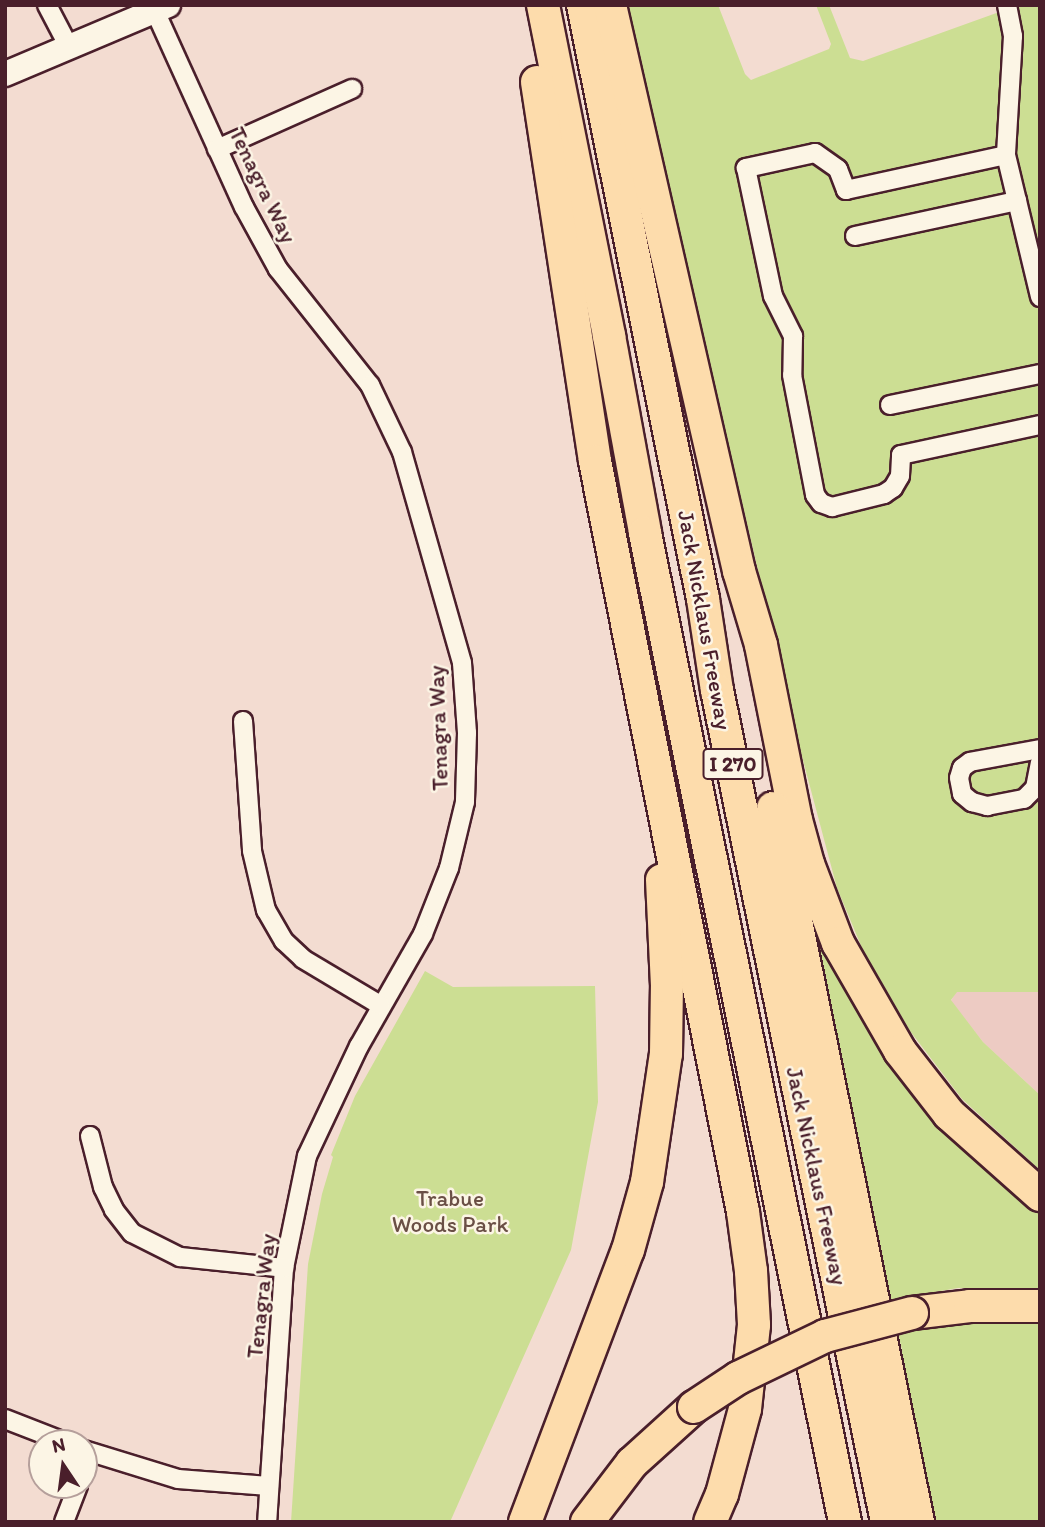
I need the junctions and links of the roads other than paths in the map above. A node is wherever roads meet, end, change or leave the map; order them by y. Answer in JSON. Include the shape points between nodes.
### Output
{"nodes":[{"id":1,"x":47,"y":5,"type":"edge"},
{"id":2,"x":525,"y":5,"type":"edge"},
{"id":3,"x":543,"y":5,"type":"edge"},
{"id":4,"x":583,"y":5,"type":"edge"},
{"id":5,"x":610,"y":5,"type":"edge"},
{"id":6,"x":1007,"y":5,"type":"edge"},
{"id":7,"x":161,"y":8,"type":"edge"},
{"id":8,"x":69,"y":47,"type":"junction"},
{"id":9,"x":5,"y":74,"type":"edge"},
{"id":10,"x":352,"y":89,"type":"dead end"},
{"id":11,"x":217,"y":149,"type":"junction"},
{"id":12,"x":1006,"y":155,"type":"junction"},
{"id":13,"x":1017,"y":201,"type":"junction"},
{"id":14,"x":855,"y":236,"type":"dead end"},
{"id":15,"x":1040,"y":297,"type":"edge"},
{"id":16,"x":1040,"y":374,"type":"edge"},
{"id":17,"x":890,"y":405,"type":"dead end"},
{"id":18,"x":1040,"y":425,"type":"edge"},
{"id":19,"x":738,"y":571,"type":"junction"},
{"id":20,"x":243,"y":721,"type":"dead end"},
{"id":21,"x":1040,"y":749,"type":"edge"},
{"id":22,"x":1040,"y":762,"type":"edge"},
{"id":23,"x":660,"y":787,"type":"junction"},
{"id":24,"x":380,"y":1006,"type":"junction"},
{"id":25,"x":90,"y":1136,"type":"dead end"},
{"id":26,"x":1040,"y":1195,"type":"edge"},
{"id":27,"x":284,"y":1268,"type":"junction"},
{"id":28,"x":1040,"y":1306,"type":"edge"},
{"id":29,"x":5,"y":1419,"type":"edge"},
{"id":30,"x":31,"y":1429,"type":"edge"},
{"id":31,"x":98,"y":1459,"type":"edge"},
{"id":32,"x":269,"y":1486,"type":"junction"},
{"id":33,"x":73,"y":1499,"type":"edge"},
{"id":34,"x":64,"y":1522,"type":"edge"},
{"id":35,"x":267,"y":1522,"type":"edge"},
{"id":36,"x":525,"y":1522,"type":"edge"},
{"id":37,"x":587,"y":1522,"type":"edge"},
{"id":38,"x":710,"y":1522,"type":"edge"},
{"id":39,"x":845,"y":1522,"type":"edge"},
{"id":40,"x":887,"y":1522,"type":"edge"},
{"id":41,"x":918,"y":1522,"type":"edge"}],
"edges":[{"from":1,"to":8,"type":"street"},
{"from":2,"to":23,"type":"highway","via":[[595,461]]},
{"from":3,"to":39,"type":"highway","name":"Jack Nicklaus Freeway","number":"I 270"},
{"from":4,"to":40,"type":"highway","name":"Jack Nicklaus Freeway","number":"I 270"},
{"from":5,"to":19,"type":"highway"},
{"from":6,"to":12,"type":"street","via":[[1013,36]]},
{"from":7,"to":8,"type":"main road"},
{"from":7,"to":11,"type":"street","name":"Tenagra Way"},
{"from":8,"to":9,"type":"main road"},
{"from":10,"to":11,"type":"street"},
{"from":11,"to":24,"type":"street","name":"Tenagra Way","via":[[278,269],[370,385],[402,452],[462,663],[465,802],[449,869],[423,934]]},
{"from":12,"to":13,"type":"street"},
{"from":12,"to":18,"type":"street","via":[[846,190],[831,162],[815,153],[746,168],[773,296],[793,336],[792,375],[815,495],[821,503],[832,507],[884,494],[900,476],[901,455]]},
{"from":13,"to":14,"type":"street"},
{"from":13,"to":15,"type":"street"},
{"from":16,"to":17,"type":"street"},
{"from":19,"to":26,"type":"highway","via":[[761,645],[796,820],[838,943],[875,1012],[924,1084],[949,1114]]},
{"from":19,"to":41,"type":"highway","via":[[744,648],[766,776]]},
{"from":20,"to":24,"type":"street","via":[[252,851],[266,910],[284,941],[303,959]]},
{"from":21,"to":22,"type":"street","via":[[970,762],[959,778],[962,794],[987,806],[1024,799],[1035,788]]},
{"from":23,"to":36,"type":"highway","via":[[666,1054],[647,1182],[628,1250]]},
{"from":23,"to":38,"type":"highway","via":[[751,1271],[754,1325],[745,1409]]},
{"from":24,"to":27,"type":"street","name":"Tenagra Way","via":[[307,1156]]},
{"from":25,"to":27,"type":"street","via":[[103,1187],[132,1233],[180,1256]]},
{"from":27,"to":32,"type":"street","name":"Tenagra Way"},
{"from":28,"to":37,"type":"highway","bridge":true,"via":[[912,1312],[812,1341],[738,1378],[694,1407],[632,1463]]},
{"from":29,"to":30,"type":"street"},
{"from":31,"to":32,"type":"street","via":[[178,1479]]},
{"from":32,"to":35,"type":"street","name":"Tenagra Way"},
{"from":33,"to":34,"type":"street"}]}
